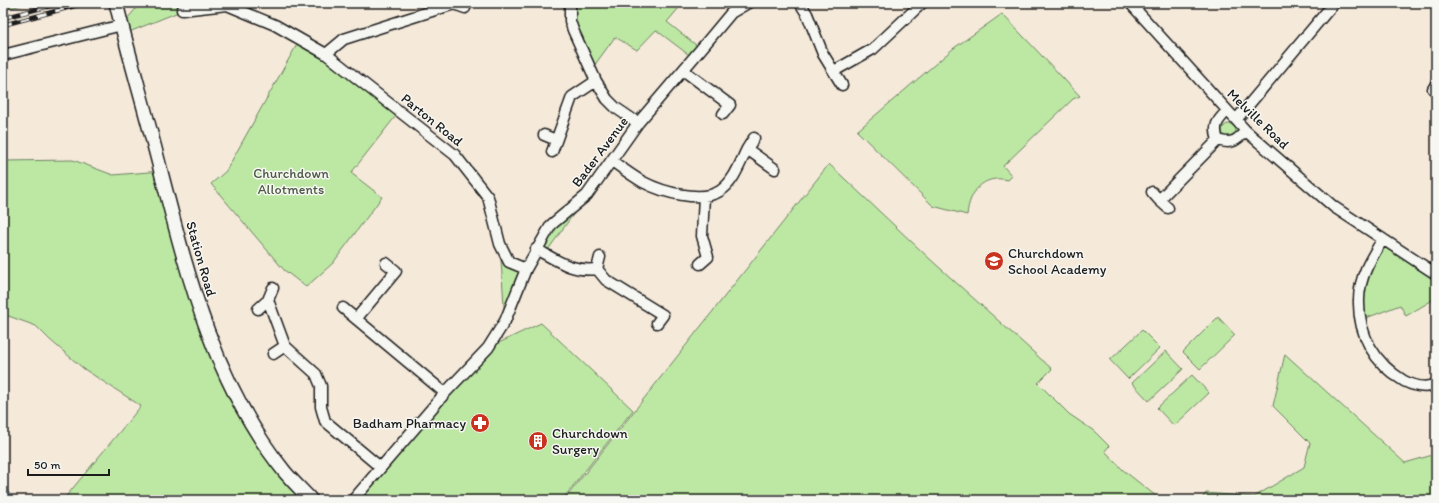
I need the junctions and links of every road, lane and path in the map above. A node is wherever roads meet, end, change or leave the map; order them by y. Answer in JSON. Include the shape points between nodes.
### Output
{"nodes":[{"id":1,"x":570,"y":3,"type":"edge"},
{"id":2,"x":748,"y":3,"type":"edge"},
{"id":3,"x":800,"y":3,"type":"edge"},
{"id":4,"x":922,"y":3,"type":"edge"},
{"id":5,"x":1130,"y":3,"type":"edge"},
{"id":6,"x":1334,"y":3,"type":"edge"},
{"id":7,"x":465,"y":8,"type":"dead end"},
{"id":8,"x":182,"y":10,"type":"dead end"},
{"id":9,"x":118,"y":14,"type":"edge"},
{"id":10,"x":326,"y":54,"type":"junction"},
{"id":11,"x":3,"y":55,"type":"edge"},
{"id":12,"x":683,"y":70,"type":"junction"},
{"id":13,"x":834,"y":71,"type":"junction"},
{"id":14,"x":596,"y":81,"type":"junction"},
{"id":15,"x":842,"y":85,"type":"dead end"},
{"id":16,"x":1227,"y":111,"type":"junction"},
{"id":17,"x":723,"y":114,"type":"dead end"},
{"id":18,"x":1236,"y":120,"type":"junction"},
{"id":19,"x":638,"y":124,"type":"junction"},
{"id":20,"x":1246,"y":131,"type":"junction"},
{"id":21,"x":544,"y":135,"type":"dead end"},
{"id":22,"x":754,"y":138,"type":"dead end"},
{"id":23,"x":556,"y":140,"type":"junction"},
{"id":24,"x":1218,"y":140,"type":"junction"},
{"id":25,"x":747,"y":149,"type":"junction"},
{"id":26,"x":552,"y":152,"type":"dead end"},
{"id":27,"x":612,"y":162,"type":"junction"},
{"id":28,"x":775,"y":169,"type":"dead end"},
{"id":29,"x":1152,"y":192,"type":"dead end"},
{"id":30,"x":704,"y":196,"type":"junction"},
{"id":31,"x":1160,"y":200,"type":"junction"},
{"id":32,"x":1168,"y":208,"type":"dead end"},
{"id":33,"x":1383,"y":239,"type":"junction"},
{"id":34,"x":536,"y":249,"type":"junction"},
{"id":35,"x":600,"y":257,"type":"dead end"},
{"id":36,"x":386,"y":263,"type":"dead end"},
{"id":37,"x":700,"y":264,"type":"dead end"},
{"id":38,"x":526,"y":269,"type":"junction"},
{"id":39,"x":597,"y":269,"type":"junction"},
{"id":40,"x":1436,"y":274,"type":"edge"},
{"id":41,"x":273,"y":288,"type":"dead end"},
{"id":42,"x":268,"y":300,"type":"junction"},
{"id":43,"x":343,"y":308,"type":"dead end"},
{"id":44,"x":258,"y":309,"type":"dead end"},
{"id":45,"x":356,"y":319,"type":"junction"},
{"id":46,"x":657,"y":323,"type":"dead end"},
{"id":47,"x":285,"y":346,"type":"junction"},
{"id":48,"x":273,"y":354,"type":"dead end"},
{"id":49,"x":1436,"y":384,"type":"edge"},
{"id":50,"x":445,"y":393,"type":"junction"},
{"id":51,"x":380,"y":467,"type":"junction"},
{"id":52,"x":311,"y":500,"type":"edge"},
{"id":53,"x":353,"y":500,"type":"edge"}],
"edges":[{"from":1,"to":14,"type":"street","via":[[573,30]]},
{"from":2,"to":12,"type":"street","name":"Bader Avenue","via":[[731,12]]},
{"from":3,"to":13,"type":"street","via":[[823,54]]},
{"from":4,"to":13,"type":"street","via":[[872,49]]},
{"from":5,"to":16,"type":"street","name":"Melville Road"},
{"from":6,"to":18,"type":"street"},
{"from":7,"to":10,"type":"street","via":[[454,4],[344,39]]},
{"from":8,"to":10,"type":"street","name":"Parton Road","via":[[227,5],[275,25]]},
{"from":9,"to":11,"type":"street"},
{"from":9,"to":52,"type":"street","name":"Station Road","via":[[178,240],[210,339],[230,384],[252,424],[284,471]]},
{"from":10,"to":38,"type":"street","name":"Parton Road","via":[[455,155],[488,197],[500,244],[509,262]]},
{"from":12,"to":17,"type":"street","via":[[730,105]]},
{"from":12,"to":19,"type":"street","name":"Bader Avenue"},
{"from":13,"to":15,"type":"street"},
{"from":14,"to":19,"type":"street","via":[[607,99]]},
{"from":14,"to":23,"type":"street","via":[[572,97]]},
{"from":16,"to":18,"type":"street","name":"Melville Road"},
{"from":16,"to":24,"type":"street","via":[[1216,121],[1215,131]]},
{"from":18,"to":20,"type":"street","name":"Melville Road"},
{"from":19,"to":27,"type":"street","name":"Bader Avenue"},
{"from":20,"to":24,"type":"street","via":[[1236,141],[1227,143]]},
{"from":20,"to":33,"type":"street","name":"Melville Road","via":[[1334,207]]},
{"from":21,"to":23,"type":"street"},
{"from":22,"to":25,"type":"street"},
{"from":23,"to":26,"type":"street"},
{"from":24,"to":31,"type":"street"},
{"from":25,"to":28,"type":"street"},
{"from":25,"to":30,"type":"street","via":[[733,178],[721,190]]},
{"from":27,"to":30,"type":"street","via":[[643,182],[686,196]]},
{"from":27,"to":34,"type":"street","name":"Bader Avenue","via":[[587,195],[551,225]]},
{"from":29,"to":31,"type":"street"},
{"from":30,"to":37,"type":"street","via":[[702,236],[712,254]]},
{"from":31,"to":32,"type":"street"},
{"from":33,"to":40,"type":"street","name":"Melville Road"},
{"from":33,"to":49,"type":"street","via":[[1364,270],[1358,300],[1366,340],[1378,361],[1392,374],[1414,386]]},
{"from":34,"to":38,"type":"street","name":"Bader Avenue"},
{"from":34,"to":39,"type":"street","via":[[568,267]]},
{"from":35,"to":39,"type":"street"},
{"from":36,"to":45,"type":"street","via":[[396,271]]},
{"from":38,"to":50,"type":"street","via":[[505,322],[488,348]]},
{"from":39,"to":46,"type":"street","via":[[606,280],[663,315]]},
{"from":41,"to":42,"type":"street"},
{"from":42,"to":44,"type":"street"},
{"from":42,"to":47,"type":"street"},
{"from":43,"to":45,"type":"street"},
{"from":45,"to":50,"type":"street"},
{"from":47,"to":48,"type":"street"},
{"from":47,"to":51,"type":"street","via":[[316,374],[321,386],[321,407],[325,421]]},
{"from":50,"to":51,"type":"street"},
{"from":51,"to":53,"type":"street"}]}
